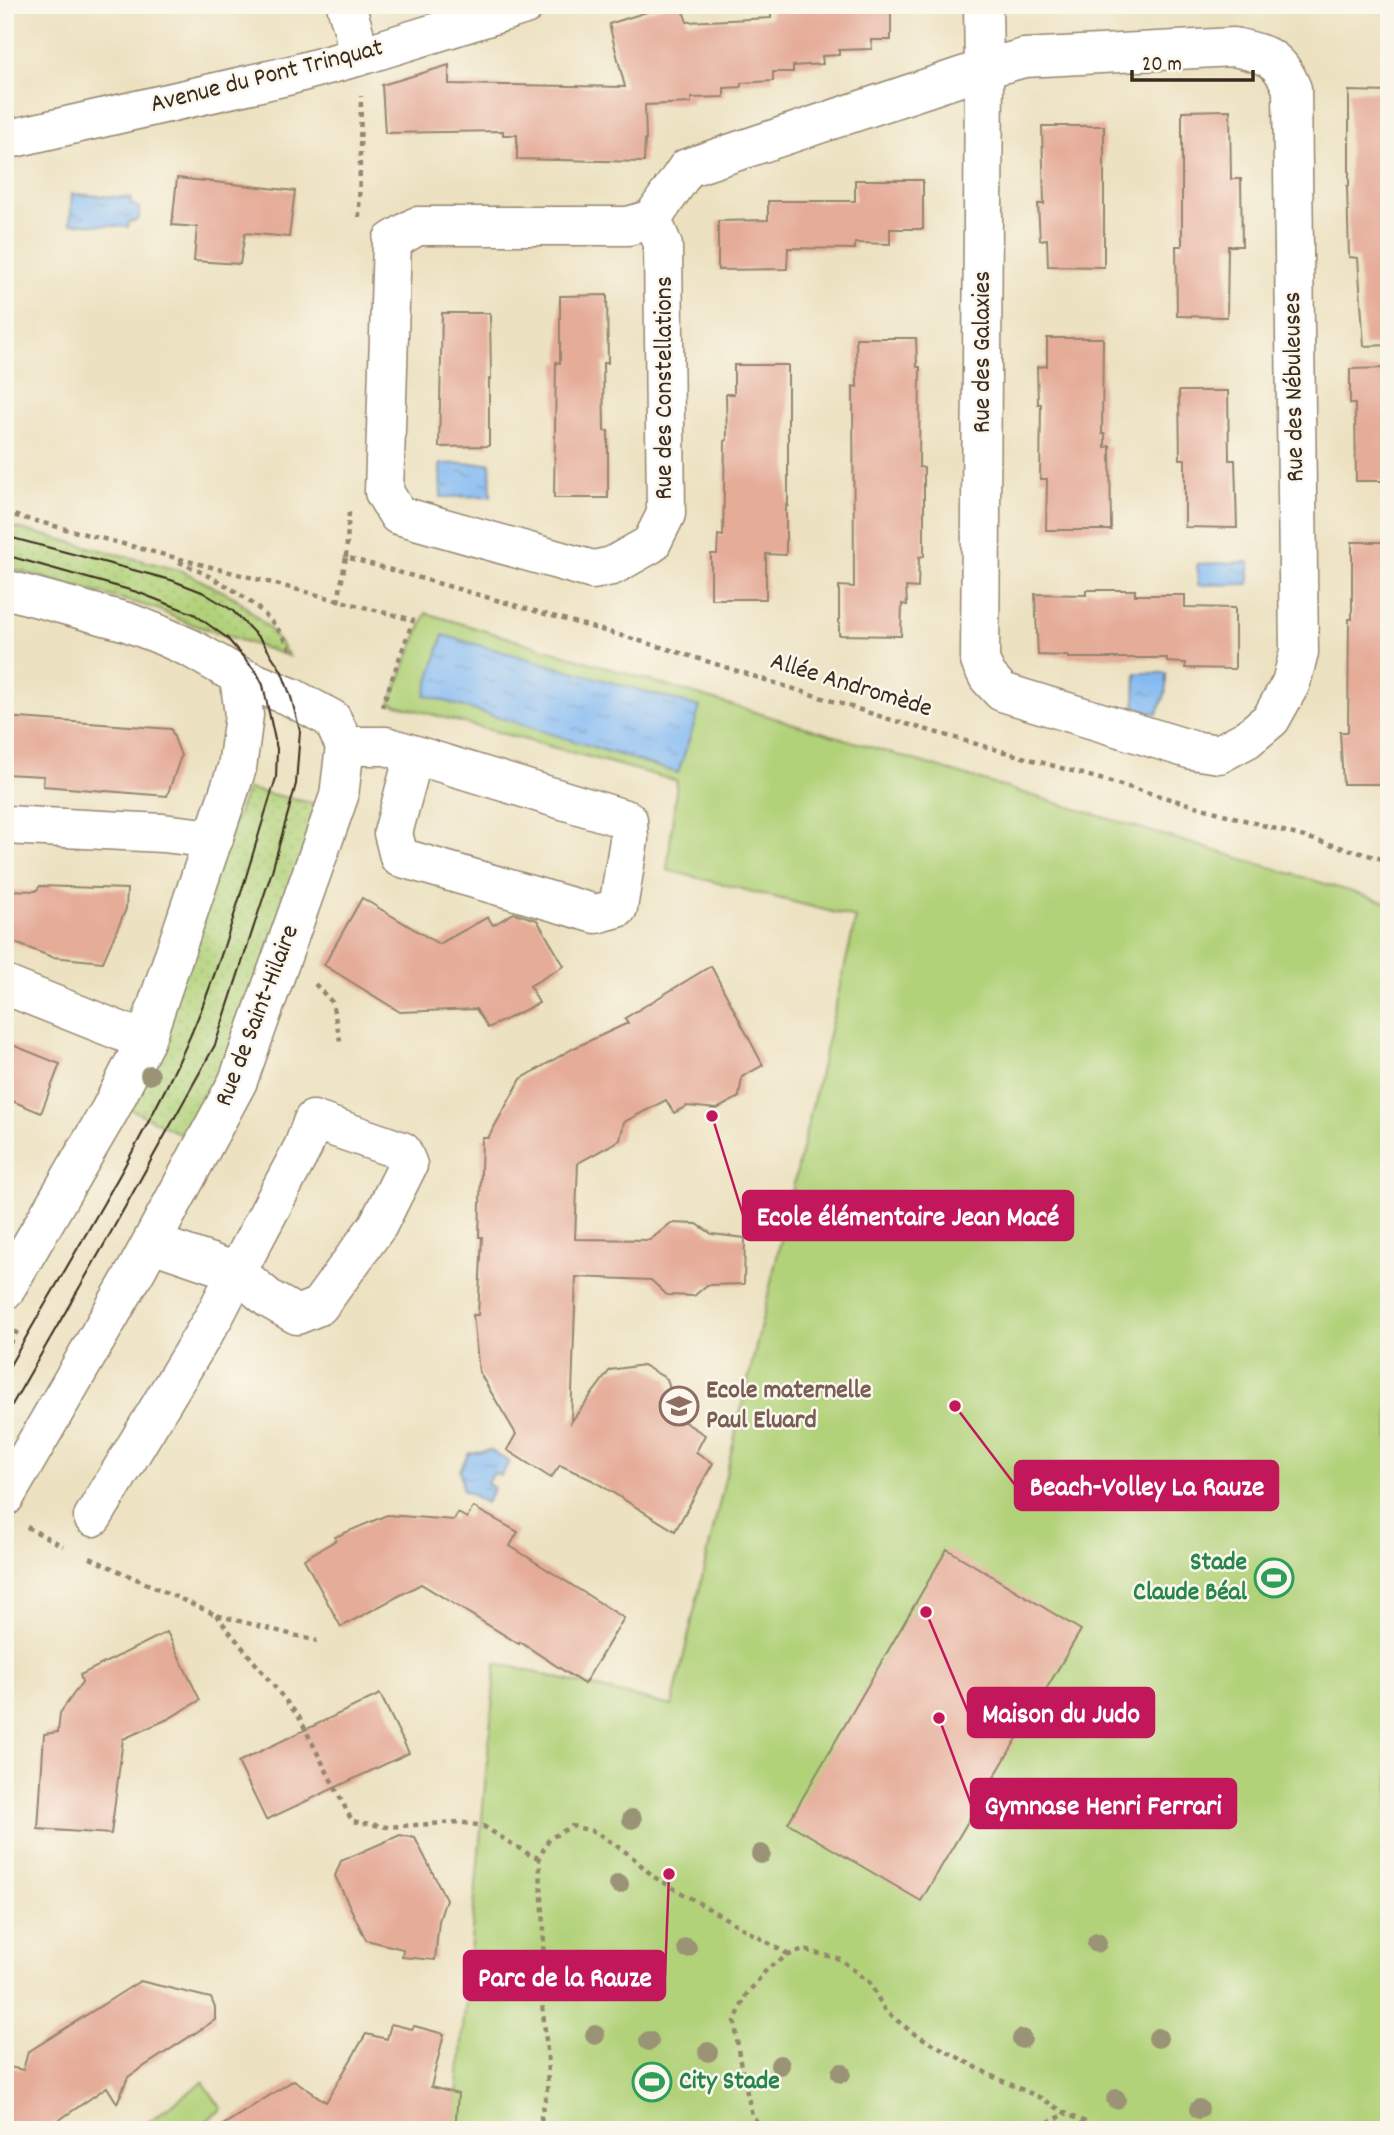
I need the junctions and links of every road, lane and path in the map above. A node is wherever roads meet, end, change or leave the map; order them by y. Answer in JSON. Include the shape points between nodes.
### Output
{"nodes":[{"id":1,"x":346,"y":5,"type":"edge"},
{"id":2,"x":525,"y":5,"type":"edge"},
{"id":3,"x":983,"y":5,"type":"edge"},
{"id":4,"x":357,"y":57,"type":"junction"},
{"id":5,"x":984,"y":69,"type":"junction"},
{"id":6,"x":5,"y":140,"type":"edge"},
{"id":7,"x":652,"y":219,"type":"junction"},
{"id":8,"x":5,"y":513,"type":"edge"},
{"id":9,"x":165,"y":556,"type":"junction"},
{"id":10,"x":5,"y":589,"type":"edge"},
{"id":11,"x":338,"y":602,"type":"junction"},
{"id":12,"x":239,"y":676,"type":"junction"},
{"id":13,"x":1002,"y":692,"type":"joint"},
{"id":14,"x":291,"y":697,"type":"junction"},
{"id":15,"x":357,"y":746,"type":"junction"},
{"id":16,"x":414,"y":755,"type":"junction"},
{"id":17,"x":5,"y":825,"type":"edge"},
{"id":18,"x":214,"y":839,"type":"junction"},
{"id":19,"x":1389,"y":862,"type":"edge"},
{"id":20,"x":5,"y":985,"type":"edge"},
{"id":21,"x":145,"y":1041,"type":"junction"},
{"id":22,"x":152,"y":1242,"type":"junction"},
{"id":23,"x":237,"y":1272,"type":"junction"},
{"id":24,"x":5,"y":1290,"type":"edge"},
{"id":25,"x":16,"y":1512,"type":"edge"},
{"id":26,"x":93,"y":1517,"type":"dead end"},
{"id":27,"x":76,"y":1552,"type":"dead end"},
{"id":28,"x":88,"y":1558,"type":"dead end"},
{"id":29,"x":216,"y":1615,"type":"junction"},
{"id":30,"x":317,"y":1641,"type":"dead end"},
{"id":31,"x":539,"y":1858,"type":"junction"},
{"id":32,"x":789,"y":1955,"type":"junction"},
{"id":33,"x":1067,"y":2113,"type":"junction"},
{"id":34,"x":544,"y":2130,"type":"edge"},
{"id":35,"x":763,"y":2130,"type":"edge"},
{"id":36,"x":1029,"y":2130,"type":"edge"},
{"id":37,"x":1103,"y":2130,"type":"edge"}],
"edges":[{"from":1,"to":4,"type":"street"},
{"from":2,"to":4,"type":"street","name":"Avenue du Pont Trinquat"},
{"from":3,"to":5,"type":"street","name":"Rue des Galaxies"},
{"from":4,"to":6,"type":"street","name":"Avenue du Pont Trinquat"},
{"from":5,"to":7,"type":"street","via":[[687,168]]},
{"from":5,"to":13,"type":"street","name":"Rue des Galaxies","via":[[981,661]]},
{"from":5,"to":13,"type":"street","name":"Rue des Nébuleuses","via":[[1024,58],[1234,47],[1264,54],[1284,69],[1292,89],[1299,652],[1291,683],[1271,719],[1219,754],[1192,750]]},
{"from":7,"to":7,"type":"street","name":"Rue des Constellations","via":[[663,246],[666,514],[651,544],[612,566],[593,570],[398,515],[384,492],[392,241],[417,226],[628,226]]},
{"from":8,"to":9,"type":"path"},
{"from":9,"to":11,"type":"path"},
{"from":9,"to":14,"type":"path","via":[[233,590],[276,629],[294,658]]},
{"from":10,"to":12,"type":"street","via":[[127,622],[192,649]]},
{"from":11,"to":15,"type":"path","via":[[413,620]]},
{"from":11,"to":19,"type":"path","name":"Allée Andromède","via":[[346,557]]},
{"from":12,"to":14,"type":"street"},
{"from":12,"to":18,"type":"street","via":[[244,715],[237,768]]},
{"from":14,"to":15,"type":"street","via":[[332,719]]},
{"from":15,"to":16,"type":"street","via":[[386,747]]},
{"from":15,"to":22,"type":"street","name":"Rue de Saint-Hilaire","via":[[238,1081]]},
{"from":16,"to":16,"type":"street","via":[[628,820],[618,908],[596,914],[399,857],[393,833]]},
{"from":17,"to":18,"type":"street"},
{"from":18,"to":21,"type":"street"},
{"from":20,"to":21,"type":"street"},
{"from":21,"to":24,"type":"street"},
{"from":22,"to":23,"type":"street"},
{"from":22,"to":25,"type":"street","name":"Rue de Saint-Hilaire"},
{"from":23,"to":23,"type":"street","via":[[297,1315],[319,1306],[379,1225],[408,1165],[402,1151],[313,1120]]},
{"from":23,"to":26,"type":"street"},
{"from":25,"to":27,"type":"path"},
{"from":28,"to":29,"type":"path"},
{"from":29,"to":30,"type":"path"},
{"from":29,"to":31,"type":"path","via":[[299,1717],[352,1821],[387,1827],[459,1822],[483,1826]]},
{"from":31,"to":32,"type":"path","via":[[550,1839],[572,1826],[596,1832],[654,1877]]},
{"from":31,"to":34,"type":"path","via":[[548,2060],[541,2117]]},
{"from":32,"to":33,"type":"path","via":[[804,1950],[840,1959],[870,1983],[886,2011],[913,2033]]},
{"from":32,"to":35,"type":"path","via":[[768,1968],[746,1995],[735,2021],[752,2115]]},
{"from":33,"to":36,"type":"path"},
{"from":33,"to":37,"type":"path"}]}
